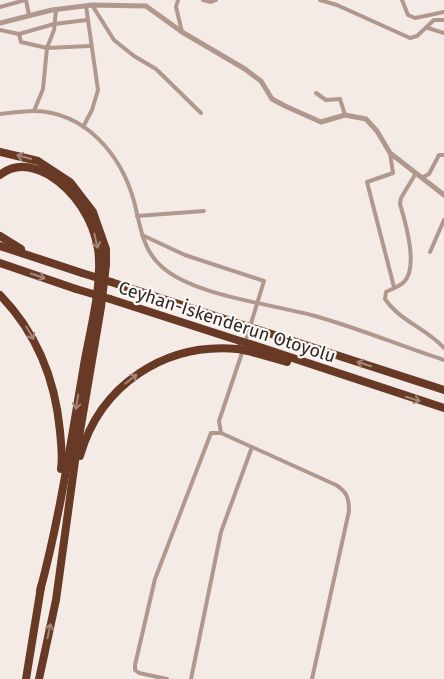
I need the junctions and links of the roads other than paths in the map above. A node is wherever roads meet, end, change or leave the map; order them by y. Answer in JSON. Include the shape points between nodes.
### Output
{"nodes":[{"id":1,"x":178,"y":0,"type":"edge"},
{"id":2,"x":203,"y":0,"type":"edge"},
{"id":3,"x":216,"y":0,"type":"edge"},
{"id":4,"x":320,"y":0,"type":"edge"},
{"id":5,"x":402,"y":0,"type":"edge"},
{"id":6,"x":26,"y":1,"type":"edge"},
{"id":7,"x":92,"y":5,"type":"junction"},
{"id":8,"x":86,"y":6,"type":"junction"},
{"id":9,"x":0,"y":7,"type":"edge"},
{"id":10,"x":56,"y":10,"type":"junction"},
{"id":11,"x":444,"y":12,"type":"edge"},
{"id":12,"x":29,"y":13,"type":"junction"},
{"id":13,"x":86,"y":20,"type":"junction"},
{"id":14,"x":444,"y":20,"type":"edge"},
{"id":15,"x":0,"y":23,"type":"edge"},
{"id":16,"x":54,"y":24,"type":"junction"},
{"id":17,"x":428,"y":28,"type":"junction"},
{"id":18,"x":0,"y":30,"type":"edge"},
{"id":19,"x":182,"y":32,"type":"junction"},
{"id":20,"x":444,"y":32,"type":"edge"},
{"id":21,"x":19,"y":34,"type":"junction"},
{"id":22,"x":90,"y":46,"type":"junction"},
{"id":23,"x":47,"y":48,"type":"junction"},
{"id":24,"x":316,"y":93,"type":"dead end"},
{"id":25,"x":34,"y":111,"type":"junction"},
{"id":26,"x":0,"y":114,"type":"edge"},
{"id":27,"x":201,"y":114,"type":"dead end"},
{"id":28,"x":345,"y":115,"type":"junction"},
{"id":29,"x":83,"y":127,"type":"junction"},
{"id":30,"x":0,"y":152,"type":"edge"},
{"id":31,"x":390,"y":154,"type":"junction"},
{"id":32,"x":444,"y":155,"type":"edge"},
{"id":33,"x":416,"y":173,"type":"junction"},
{"id":34,"x":0,"y":175,"type":"edge"},
{"id":35,"x":423,"y":178,"type":"junction"},
{"id":36,"x":444,"y":194,"type":"edge"},
{"id":37,"x":204,"y":212,"type":"dead end"},
{"id":38,"x":137,"y":216,"type":"junction"},
{"id":39,"x":444,"y":220,"type":"edge"},
{"id":40,"x":142,"y":235,"type":"junction"},
{"id":41,"x":0,"y":236,"type":"edge"},
{"id":42,"x":0,"y":246,"type":"edge"},
{"id":43,"x":430,"y":252,"type":"dead end"},
{"id":44,"x":0,"y":264,"type":"edge"},
{"id":45,"x":69,"y":269,"type":"junction"},
{"id":46,"x":394,"y":287,"type":"junction"},
{"id":47,"x":0,"y":296,"type":"edge"},
{"id":48,"x":256,"y":304,"type":"junction"},
{"id":49,"x":239,"y":345,"type":"junction"},
{"id":50,"x":444,"y":348,"type":"edge"},
{"id":51,"x":444,"y":360,"type":"edge"},
{"id":52,"x":444,"y":390,"type":"edge"},
{"id":53,"x":444,"y":408,"type":"edge"},
{"id":54,"x":220,"y":433,"type":"junction"},
{"id":55,"x":252,"y":447,"type":"junction"},
{"id":56,"x":67,"y":514,"type":"junction"},
{"id":57,"x":40,"y":591,"type":"junction"},
{"id":58,"x":26,"y":679,"type":"edge"},
{"id":59,"x":39,"y":679,"type":"edge"},
{"id":60,"x":167,"y":679,"type":"edge"},
{"id":61,"x":191,"y":679,"type":"edge"},
{"id":62,"x":312,"y":679,"type":"edge"}],
"edges":[{"from":1,"to":19,"type":"street","via":[[176,7]]},
{"from":2,"to":3,"type":"street"},
{"from":4,"to":17,"type":"street","via":[[410,38]]},
{"from":5,"to":11,"type":"street","via":[[408,15],[415,18]]},
{"from":6,"to":9,"type":"street"},
{"from":6,"to":12,"type":"street"},
{"from":7,"to":8,"type":"street"},
{"from":7,"to":19,"type":"street","via":[[146,6]]},
{"from":7,"to":27,"type":"street","via":[[114,40],[156,69]]},
{"from":8,"to":10,"type":"street"},
{"from":8,"to":13,"type":"street"},
{"from":10,"to":12,"type":"street"},
{"from":10,"to":16,"type":"street"},
{"from":12,"to":15,"type":"street"},
{"from":13,"to":16,"type":"street"},
{"from":13,"to":22,"type":"street"},
{"from":14,"to":17,"type":"street","via":[[434,20]]},
{"from":16,"to":21,"type":"street"},
{"from":16,"to":23,"type":"street"},
{"from":17,"to":20,"type":"street"},
{"from":18,"to":21,"type":"street"},
{"from":19,"to":28,"type":"street","via":[[245,69],[260,81],[272,99],[285,106],[321,122]]},
{"from":21,"to":23,"type":"street","via":[[21,42]]},
{"from":22,"to":23,"type":"street"},
{"from":22,"to":29,"type":"street","via":[[98,90]]},
{"from":23,"to":25,"type":"street","via":[[43,89]]},
{"from":24,"to":28,"type":"street","via":[[326,100],[340,99]]},
{"from":25,"to":26,"type":"street"},
{"from":25,"to":29,"type":"street","via":[[51,113]]},
{"from":28,"to":31,"type":"street","via":[[366,119]]},
{"from":29,"to":38,"type":"street","via":[[113,154],[129,185]]},
{"from":56,"to":30,"type":"highway","one_way":true,"via":[[101,306],[106,249],[93,212],[70,182],[38,160]]},
{"from":31,"to":33,"type":"street"},
{"from":31,"to":46,"type":"street","via":[[393,173],[367,182]]},
{"from":32,"to":35,"type":"street","via":[[439,155],[429,174]]},
{"from":33,"to":35,"type":"street"},
{"from":33,"to":46,"type":"street","via":[[400,204],[410,239],[409,264],[403,283]]},
{"from":34,"to":57,"type":"highway","one_way":true,"via":[[14,167],[31,167],[64,186],[87,215],[98,248],[94,305],[52,545]]},
{"from":35,"to":36,"type":"street"},
{"from":37,"to":38,"type":"street"},
{"from":38,"to":40,"type":"street"},
{"from":39,"to":43,"type":"street"},
{"from":40,"to":48,"type":"street","via":[[150,253],[176,277]]},
{"from":40,"to":48,"type":"street","via":[[185,255],[264,281]]},
{"from":41,"to":45,"type":"highway"},
{"from":42,"to":45,"type":"highway","name":"Ceyhan-İskenderun Otoyolu"},
{"from":44,"to":49,"type":"highway","name":"Ceyhan-İskenderun Otoyolu","one_way":true,"bridge":true},
{"from":52,"to":45,"type":"highway","name":"Ceyhan-İskenderun Otoyolu","one_way":true,"bridge":true},
{"from":46,"to":50,"type":"street","via":[[386,292],[385,299],[389,305]]},
{"from":47,"to":57,"type":"highway","one_way":true,"via":[[31,334],[43,357],[58,405],[62,461]]},
{"from":48,"to":51,"type":"street","via":[[315,316]]},
{"from":48,"to":54,"type":"street","via":[[220,421]]},
{"from":49,"to":53,"type":"highway","name":"Ceyhan-İskenderun Otoyolu","one_way":true,"bridge":true},
{"from":56,"to":49,"type":"highway","one_way":true,"via":[[88,434],[107,402],[119,389],[144,368],[175,355]]},
{"from":54,"to":55,"type":"street"},
{"from":54,"to":60,"type":"street","via":[[212,433],[155,578],[135,664],[139,673]]},
{"from":55,"to":61,"type":"street","via":[[221,532]]},
{"from":55,"to":62,"type":"street","via":[[336,485],[347,494],[349,501]]},
{"from":59,"to":56,"type":"highway","one_way":true,"via":[[56,600]]},
{"from":57,"to":58,"type":"highway"}]}
